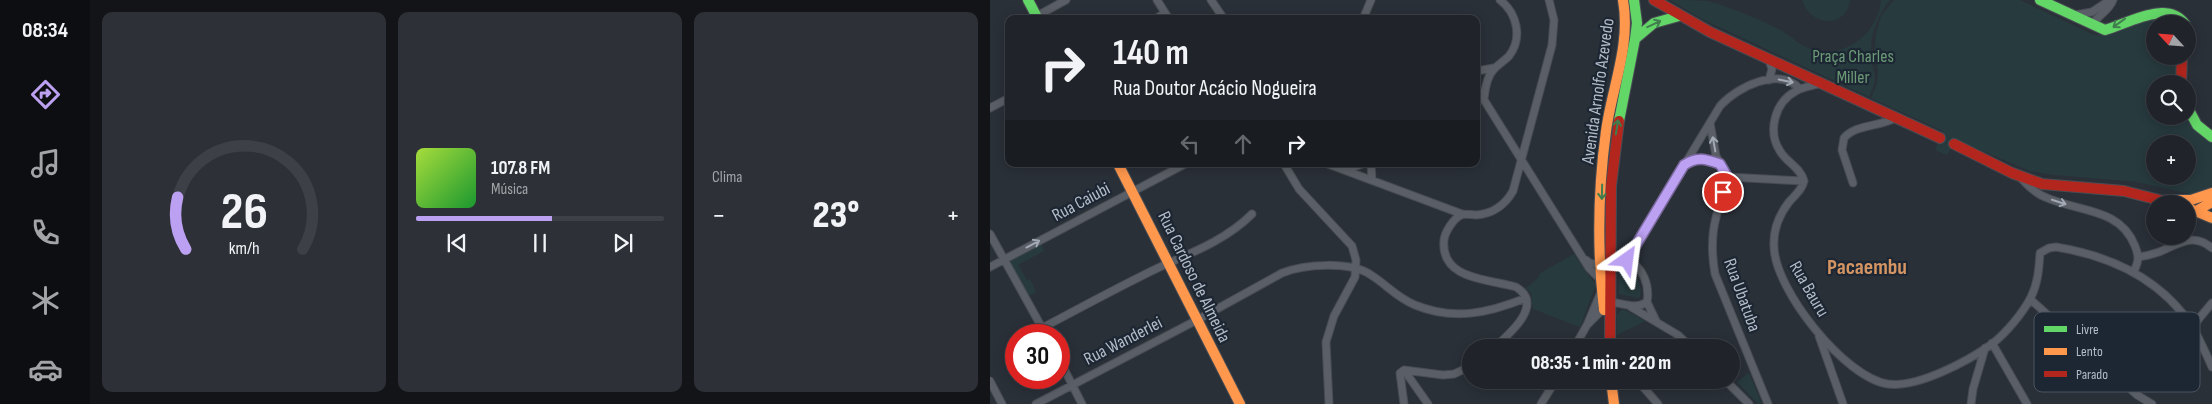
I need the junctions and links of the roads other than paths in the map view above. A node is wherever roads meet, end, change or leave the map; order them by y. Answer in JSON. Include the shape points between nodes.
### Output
{"nodes":[{"id":1,"x":1028,"y":0,"type":"edge"},
{"id":2,"x":1066,"y":0,"type":"edge"},
{"id":3,"x":1157,"y":0,"type":"edge"},
{"id":4,"x":1211,"y":0,"type":"edge"},
{"id":5,"x":1371,"y":0,"type":"edge"},
{"id":6,"x":1500,"y":0,"type":"edge"},
{"id":7,"x":1549,"y":0,"type":"edge"},
{"id":8,"x":1623,"y":0,"type":"edge"},
{"id":9,"x":1634,"y":0,"type":"edge"},
{"id":10,"x":1654,"y":0,"type":"edge"},
{"id":11,"x":2040,"y":0,"type":"edge"},
{"id":12,"x":2111,"y":0,"type":"edge"},
{"id":13,"x":2163,"y":2,"type":"dead end"},
{"id":14,"x":2138,"y":6,"type":"dead end"},
{"id":15,"x":1036,"y":15,"type":"edge"},
{"id":16,"x":1040,"y":15,"type":"edge"},
{"id":17,"x":1166,"y":15,"type":"edge"},
{"id":18,"x":1221,"y":15,"type":"edge"},
{"id":19,"x":1364,"y":15,"type":"edge"},
{"id":20,"x":2180,"y":15,"type":"edge"},
{"id":21,"x":1679,"y":16,"type":"junction"},
{"id":22,"x":2073,"y":16,"type":"junction"},
{"id":23,"x":2092,"y":24,"type":"junction"},
{"id":24,"x":1635,"y":39,"type":"junction"},
{"id":25,"x":1769,"y":60,"type":"junction"},
{"id":26,"x":1494,"y":68,"type":"junction"},
{"id":27,"x":1480,"y":70,"type":"edge"},
{"id":28,"x":1769,"y":80,"type":"junction"},
{"id":29,"x":1815,"y":82,"type":"junction"},
{"id":30,"x":1800,"y":89,"type":"junction"},
{"id":31,"x":1480,"y":94,"type":"edge"},
{"id":32,"x":1484,"y":99,"type":"junction"},
{"id":33,"x":1005,"y":100,"type":"edge"},
{"id":34,"x":990,"y":108,"type":"edge"},
{"id":35,"x":1895,"y":118,"type":"junction"},
{"id":36,"x":2196,"y":122,"type":"edge"},
{"id":37,"x":1710,"y":123,"type":"junction"},
{"id":38,"x":1529,"y":134,"type":"junction"},
{"id":39,"x":2212,"y":137,"type":"edge"},
{"id":40,"x":1940,"y":138,"type":"dead end"},
{"id":41,"x":1510,"y":139,"type":"junction"},
{"id":42,"x":1954,"y":144,"type":"dead end"},
{"id":43,"x":1522,"y":159,"type":"junction"},
{"id":44,"x":1720,"y":164,"type":"junction"},
{"id":45,"x":1684,"y":165,"type":"junction"},
{"id":46,"x":1120,"y":167,"type":"edge"},
{"id":47,"x":1179,"y":167,"type":"edge"},
{"id":48,"x":1286,"y":167,"type":"edge"},
{"id":49,"x":1337,"y":167,"type":"edge"},
{"id":50,"x":1354,"y":167,"type":"edge"},
{"id":51,"x":1372,"y":167,"type":"edge"},
{"id":52,"x":1346,"y":170,"type":"junction"},
{"id":53,"x":2020,"y":176,"type":"junction"},
{"id":54,"x":1534,"y":178,"type":"junction"},
{"id":55,"x":1728,"y":178,"type":"junction"},
{"id":56,"x":1372,"y":180,"type":"junction"},
{"id":57,"x":1517,"y":180,"type":"junction"},
{"id":58,"x":1804,"y":180,"type":"junction"},
{"id":59,"x":1853,"y":183,"type":"dead end"},
{"id":60,"x":1133,"y":191,"type":"junction"},
{"id":61,"x":2212,"y":193,"type":"edge"},
{"id":62,"x":2146,"y":196,"type":"edge"},
{"id":63,"x":2196,"y":198,"type":"edge"},
{"id":64,"x":2212,"y":202,"type":"edge"},
{"id":65,"x":2196,"y":208,"type":"edge"},
{"id":66,"x":2196,"y":212,"type":"edge"},
{"id":67,"x":1252,"y":214,"type":"dead end"},
{"id":68,"x":1462,"y":214,"type":"junction"},
{"id":69,"x":2212,"y":218,"type":"edge"},
{"id":70,"x":990,"y":234,"type":"edge"},
{"id":71,"x":2212,"y":248,"type":"edge"},
{"id":72,"x":2139,"y":258,"type":"junction"},
{"id":73,"x":1004,"y":259,"type":"junction"},
{"id":74,"x":1586,"y":260,"type":"junction"},
{"id":75,"x":1627,"y":260,"type":"junction"},
{"id":76,"x":1170,"y":263,"type":"junction"},
{"id":77,"x":1606,"y":263,"type":"junction"},
{"id":78,"x":990,"y":267,"type":"edge"},
{"id":79,"x":1356,"y":267,"type":"junction"},
{"id":80,"x":2134,"y":271,"type":"junction"},
{"id":81,"x":1602,"y":285,"type":"junction"},
{"id":82,"x":1526,"y":298,"type":"junction"},
{"id":83,"x":2030,"y":299,"type":"junction"},
{"id":84,"x":1648,"y":302,"type":"junction"},
{"id":85,"x":2212,"y":303,"type":"edge"},
{"id":86,"x":1607,"y":304,"type":"junction"},
{"id":87,"x":1631,"y":306,"type":"junction"},
{"id":88,"x":2044,"y":312,"type":"edge"},
{"id":89,"x":2180,"y":312,"type":"edge"},
{"id":90,"x":2200,"y":317,"type":"edge"},
{"id":91,"x":1197,"y":320,"type":"junction"},
{"id":92,"x":1656,"y":321,"type":"junction"},
{"id":93,"x":1040,"y":324,"type":"edge"},
{"id":94,"x":1050,"y":324,"type":"edge"},
{"id":95,"x":1587,"y":325,"type":"junction"},
{"id":96,"x":1819,"y":334,"type":"junction"},
{"id":97,"x":1504,"y":339,"type":"edge"},
{"id":98,"x":1579,"y":339,"type":"edge"},
{"id":99,"x":1611,"y":339,"type":"edge"},
{"id":100,"x":1682,"y":339,"type":"edge"},
{"id":101,"x":2200,"y":343,"type":"edge"},
{"id":102,"x":1992,"y":344,"type":"junction"},
{"id":103,"x":1985,"y":348,"type":"junction"},
{"id":104,"x":2212,"y":368,"type":"edge"},
{"id":105,"x":1404,"y":370,"type":"junction"},
{"id":106,"x":1462,"y":370,"type":"edge"},
{"id":107,"x":1070,"y":380,"type":"edge"},
{"id":108,"x":990,"y":381,"type":"edge"},
{"id":109,"x":1072,"y":384,"type":"junction"},
{"id":110,"x":1551,"y":389,"type":"edge"},
{"id":111,"x":1612,"y":389,"type":"edge"},
{"id":112,"x":1645,"y":389,"type":"edge"},
{"id":113,"x":1734,"y":389,"type":"edge"},
{"id":114,"x":2134,"y":392,"type":"edge"},
{"id":115,"x":2137,"y":395,"type":"junction"},
{"id":116,"x":1544,"y":402,"type":"edge"},
{"id":117,"x":1002,"y":404,"type":"edge"},
{"id":118,"x":1036,"y":404,"type":"edge"},
{"id":119,"x":1082,"y":404,"type":"edge"},
{"id":120,"x":1240,"y":404,"type":"edge"},
{"id":121,"x":1329,"y":404,"type":"edge"},
{"id":122,"x":1404,"y":404,"type":"edge"},
{"id":123,"x":1428,"y":404,"type":"edge"},
{"id":124,"x":1614,"y":404,"type":"edge"},
{"id":125,"x":1658,"y":404,"type":"edge"},
{"id":126,"x":1749,"y":404,"type":"edge"},
{"id":127,"x":1768,"y":404,"type":"edge"},
{"id":128,"x":1843,"y":404,"type":"edge"},
{"id":129,"x":1971,"y":404,"type":"edge"},
{"id":130,"x":2027,"y":404,"type":"edge"},
{"id":131,"x":2137,"y":404,"type":"edge"},
{"id":132,"x":2152,"y":404,"type":"edge"}],
"edges":[{"from":1,"to":15,"type":"main road"},
{"from":2,"to":16,"type":"street"},
{"from":3,"to":17,"type":"street"},
{"from":4,"to":18,"type":"street"},
{"from":5,"to":19,"type":"street"},
{"from":6,"to":26,"type":"street","via":[[1514,15],[1516,39],[1510,54]]},
{"from":7,"to":38,"type":"street","via":[[1554,20],[1553,38]]},
{"from":8,"to":77,"type":"main road","name":"Avenida Arnolfo Azevedo","one_way":true,"via":[[1626,24],[1606,129],[1602,170]]},
{"from":9,"to":24,"type":"main road","name":"Avenida Arnolfo Azevedo"},
{"from":10,"to":21,"type":"main road"},
{"from":11,"to":22,"type":"main road"},
{"from":12,"to":22,"type":"street","via":[[2092,12]]},
{"from":12,"to":23,"type":"street","via":[[2109,8]]},
{"from":13,"to":20,"type":"main road","via":[[2178,10]]},
{"from":14,"to":23,"type":"main road","one_way":true,"via":[[2122,22],[2109,29],[2100,29]]},
{"from":24,"to":21,"type":"main road","one_way":true,"via":[[1655,22]]},
{"from":21,"to":25,"type":"main road"},
{"from":22,"to":23,"type":"main road"},
{"from":77,"to":24,"type":"main road","name":"Avenida Arnolfo Azevedo","one_way":true,"via":[[1614,147]]},
{"from":25,"to":28,"type":"street","via":[[1772,69]]},
{"from":25,"to":29,"type":"main road"},
{"from":26,"to":27,"type":"street"},
{"from":26,"to":32,"type":"street"},
{"from":28,"to":30,"type":"street","one_way":true,"via":[[1790,81]]},
{"from":28,"to":37,"type":"street","via":[[1731,95]]},
{"from":29,"to":30,"type":"street"},
{"from":29,"to":35,"type":"main road"},
{"from":30,"to":58,"type":"street","via":[[1779,108],[1774,131],[1779,150]]},
{"from":31,"to":32,"type":"street"},
{"from":32,"to":41,"type":"street"},
{"from":33,"to":34,"type":"street"},
{"from":35,"to":40,"type":"main road"},
{"from":35,"to":59,"type":"street","via":[[1853,131],[1844,138],[1842,153]]},
{"from":36,"to":39,"type":"main road"},
{"from":44,"to":37,"type":"street","one_way":true},
{"from":37,"to":45,"type":"street"},
{"from":38,"to":41,"type":"street","via":[[1520,139]]},
{"from":38,"to":43,"type":"street"},
{"from":41,"to":43,"type":"street"},
{"from":42,"to":53,"type":"main road"},
{"from":43,"to":54,"type":"street"},
{"from":43,"to":57,"type":"street"},
{"from":44,"to":45,"type":"street","via":[[1702,158]]},
{"from":44,"to":55,"type":"street"},
{"from":45,"to":75,"type":"street"},
{"from":46,"to":60,"type":"main road","name":"Rua Cardoso de Almeida"},
{"from":47,"to":60,"type":"street","name":"Rua Caiubi"},
{"from":48,"to":79,"type":"street","via":[[1299,189],[1352,246]]},
{"from":49,"to":52,"type":"street"},
{"from":50,"to":52,"type":"street"},
{"from":51,"to":56,"type":"street"},
{"from":52,"to":56,"type":"street"},
{"from":53,"to":62,"type":"main road","via":[[2042,184],[2105,188]]},
{"from":53,"to":72,"type":"street","one_way":true,"via":[[2044,197],[2114,219],[2132,239]]},
{"from":54,"to":57,"type":"street"},
{"from":54,"to":74,"type":"street"},
{"from":55,"to":58,"type":"street"},
{"from":55,"to":127,"type":"street","name":"Rua Ubatuba","via":[[1713,225],[1711,251],[1715,274]]},
{"from":56,"to":68,"type":"street"},
{"from":57,"to":68,"type":"street","via":[[1502,205],[1484,214]]},
{"from":58,"to":96,"type":"street","name":"Rua Bauru","via":[[1780,217],[1774,248],[1790,293]]},
{"from":73,"to":60,"type":"street","name":"Rua Caiubi","one_way":true},
{"from":60,"to":76,"type":"main road","name":"Rua Cardoso de Almeida"},
{"from":61,"to":63,"type":"main road"},
{"from":64,"to":65,"type":"main road"},
{"from":66,"to":69,"type":"main road"},
{"from":67,"to":76,"type":"street","via":[[1228,234]]},
{"from":68,"to":82,"type":"street","via":[[1445,236],[1448,261],[1465,274],[1516,287]]},
{"from":70,"to":73,"type":"street"},
{"from":71,"to":72,"type":"street","via":[[2184,240]]},
{"from":72,"to":80,"type":"street"},
{"from":73,"to":78,"type":"street","name":"Rua Caiubi"},
{"from":73,"to":93,"type":"street"},
{"from":74,"to":77,"type":"street","via":[[1590,264]]},
{"from":74,"to":81,"type":"street"},
{"from":75,"to":77,"type":"street"},
{"from":75,"to":84,"type":"street","via":[[1642,274]]},
{"from":76,"to":91,"type":"main road","name":"Rua Cardoso de Almeida"},
{"from":76,"to":94,"type":"street"},
{"from":77,"to":81,"type":"main road","name":"Avenida Arnolfo Azevedo"},
{"from":77,"to":86,"type":"main road","name":"Avenida Arnolfo Azevedo"},
{"from":79,"to":82,"type":"street","via":[[1405,301],[1435,312],[1465,314],[1491,311]]},
{"from":79,"to":91,"type":"street","name":"Rua Wanderlei","via":[[1294,269]]},
{"from":79,"to":121,"type":"street","via":[[1353,283],[1334,316],[1326,342]]},
{"from":80,"to":83,"type":"street","via":[[2077,251],[2049,248],[2040,253],[2037,281]]},
{"from":80,"to":89,"type":"street","via":[[2168,298]]},
{"from":81,"to":86,"type":"main road","name":"Avenida Arnolfo Azevedo"},
{"from":81,"to":95,"type":"street"},
{"from":82,"to":97,"type":"street","via":[[1524,314],[1517,327]]},
{"from":83,"to":88,"type":"street"},
{"from":83,"to":102,"type":"street"},
{"from":84,"to":87,"type":"street"},
{"from":84,"to":92,"type":"street"},
{"from":85,"to":90,"type":"street"},
{"from":86,"to":87,"type":"street"},
{"from":86,"to":95,"type":"street"},
{"from":86,"to":99,"type":"main road"},
{"from":87,"to":92,"type":"street"},
{"from":91,"to":109,"type":"street","name":"Rua Wanderlei"},
{"from":91,"to":120,"type":"main road","name":"Rua Cardoso de Almeida"},
{"from":92,"to":100,"type":"street"},
{"from":95,"to":98,"type":"street"},
{"from":96,"to":103,"type":"street","name":"Rua Bauru","via":[[1868,376],[1895,384],[1935,375]]},
{"from":96,"to":128,"type":"street"},
{"from":101,"to":104,"type":"street"},
{"from":102,"to":103,"type":"street","name":"Rua Bauru"},
{"from":102,"to":130,"type":"street"},
{"from":103,"to":129,"type":"street"},
{"from":105,"to":106,"type":"street","via":[[1443,375]]},
{"from":105,"to":122,"type":"street","via":[[1400,373]]},
{"from":105,"to":123,"type":"street"},
{"from":107,"to":109,"type":"street"},
{"from":108,"to":117,"type":"street"},
{"from":109,"to":118,"type":"street","name":"Rua Wanderlei"},
{"from":109,"to":119,"type":"street"},
{"from":110,"to":116,"type":"street"},
{"from":111,"to":124,"type":"main road"},
{"from":112,"to":125,"type":"street"},
{"from":113,"to":126,"type":"street"},
{"from":114,"to":115,"type":"street"},
{"from":115,"to":131,"type":"street"},
{"from":115,"to":132,"type":"street"}]}
